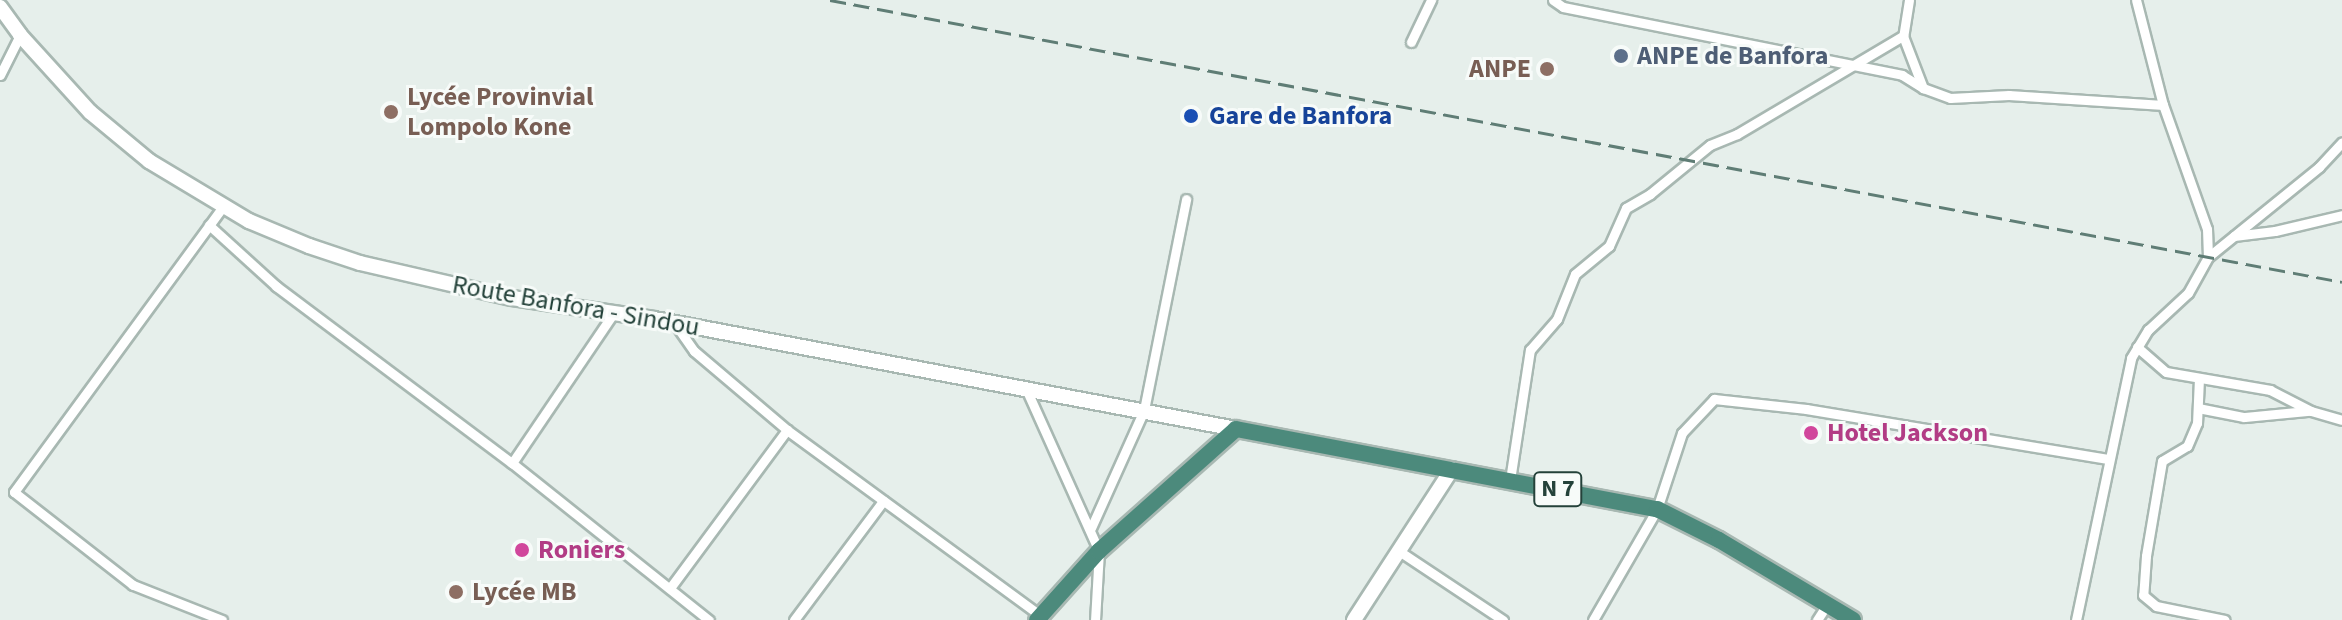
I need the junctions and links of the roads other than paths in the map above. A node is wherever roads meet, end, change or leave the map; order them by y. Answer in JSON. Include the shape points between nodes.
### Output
{"nodes":[{"id":1,"x":1431,"y":0,"type":"edge"},
{"id":2,"x":1553,"y":0,"type":"edge"},
{"id":3,"x":1909,"y":0,"type":"edge"},
{"id":4,"x":2136,"y":0,"type":"edge"},
{"id":5,"x":0,"y":7,"type":"edge"},
{"id":6,"x":20,"y":35,"type":"junction"},
{"id":7,"x":1903,"y":36,"type":"junction"},
{"id":8,"x":1411,"y":42,"type":"dead end"},
{"id":9,"x":1856,"y":66,"type":"junction"},
{"id":10,"x":0,"y":75,"type":"edge"},
{"id":11,"x":1923,"y":88,"type":"junction"},
{"id":12,"x":2163,"y":105,"type":"junction"},
{"id":13,"x":2342,"y":142,"type":"edge"},
{"id":14,"x":1186,"y":199,"type":"dead end"},
{"id":15,"x":223,"y":206,"type":"junction"},
{"id":16,"x":2342,"y":215,"type":"edge"},
{"id":17,"x":209,"y":225,"type":"junction"},
{"id":18,"x":2234,"y":236,"type":"junction"},
{"id":19,"x":2208,"y":257,"type":"junction"},
{"id":20,"x":613,"y":314,"type":"junction"},
{"id":21,"x":675,"y":324,"type":"junction"},
{"id":22,"x":2137,"y":347,"type":"junction"},
{"id":23,"x":2199,"y":378,"type":"junction"},
{"id":24,"x":1027,"y":391,"type":"junction"},
{"id":25,"x":2198,"y":408,"type":"junction"},
{"id":26,"x":1144,"y":410,"type":"junction"},
{"id":27,"x":2311,"y":411,"type":"junction"},
{"id":28,"x":2342,"y":420,"type":"edge"},
{"id":29,"x":1236,"y":429,"type":"junction"},
{"id":30,"x":787,"y":430,"type":"junction"},
{"id":31,"x":2108,"y":459,"type":"junction"},
{"id":32,"x":512,"y":463,"type":"junction"},
{"id":33,"x":1452,"y":469,"type":"junction"},
{"id":34,"x":1510,"y":480,"type":"junction"},
{"id":35,"x":883,"y":501,"type":"junction"},
{"id":36,"x":1657,"y":509,"type":"junction"},
{"id":37,"x":1091,"y":528,"type":"junction"},
{"id":38,"x":1099,"y":551,"type":"junction"},
{"id":39,"x":1399,"y":551,"type":"junction"},
{"id":40,"x":670,"y":588,"type":"junction"},
{"id":41,"x":1822,"y":613,"type":"edge"},
{"id":42,"x":1039,"y":618,"type":"edge"},
{"id":43,"x":222,"y":620,"type":"edge"},
{"id":44,"x":709,"y":620,"type":"edge"},
{"id":45,"x":794,"y":620,"type":"edge"},
{"id":46,"x":1095,"y":620,"type":"edge"},
{"id":47,"x":1354,"y":620,"type":"edge"},
{"id":48,"x":1503,"y":620,"type":"edge"},
{"id":49,"x":1593,"y":620,"type":"edge"},
{"id":50,"x":1853,"y":620,"type":"edge"},
{"id":51,"x":2076,"y":620,"type":"edge"},
{"id":52,"x":2225,"y":620,"type":"edge"}],
"edges":[{"from":1,"to":8,"type":"street"},
{"from":2,"to":9,"type":"street","via":[[1563,7]]},
{"from":3,"to":7,"type":"street"},
{"from":4,"to":12,"type":"street"},
{"from":5,"to":6,"type":"main road","name":"Route Banfora - Sindou"},
{"from":6,"to":10,"type":"street"},
{"from":6,"to":15,"type":"main road","name":"Route Banfora - Sindou","via":[[90,112],[149,161]]},
{"from":7,"to":9,"type":"street"},
{"from":7,"to":11,"type":"street"},
{"from":9,"to":11,"type":"street","via":[[1902,75]]},
{"from":9,"to":34,"type":"street","via":[[1710,145],[1626,208],[1609,246],[1575,274],[1557,319],[1530,350]]},
{"from":11,"to":12,"type":"street","via":[[1950,98],[2009,95]]},
{"from":12,"to":19,"type":"street","via":[[2207,229]]},
{"from":13,"to":18,"type":"street"},
{"from":14,"to":26,"type":"street"},
{"from":15,"to":17,"type":"street"},
{"from":15,"to":20,"type":"main road","name":"Route Banfora - Sindou","via":[[278,234],[360,263],[512,298]]},
{"from":16,"to":18,"type":"street"},
{"from":17,"to":32,"type":"street","via":[[276,286]]},
{"from":17,"to":43,"type":"street","via":[[14,492],[133,585]]},
{"from":18,"to":19,"type":"street"},
{"from":19,"to":22,"type":"street","via":[[2188,293]]},
{"from":20,"to":21,"type":"main road","name":"Route Banfora - Sindou"},
{"from":20,"to":32,"type":"street"},
{"from":21,"to":24,"type":"main road","name":"Route Banfora - Sindou"},
{"from":21,"to":30,"type":"street","via":[[694,351]]},
{"from":22,"to":23,"type":"street","via":[[2166,372]]},
{"from":22,"to":31,"type":"street"},
{"from":23,"to":25,"type":"street"},
{"from":23,"to":27,"type":"street","via":[[2270,390]]},
{"from":24,"to":26,"type":"main road","name":"Route Banfora - Sindou"},
{"from":24,"to":37,"type":"street"},
{"from":25,"to":27,"type":"street","via":[[2244,417]]},
{"from":25,"to":52,"type":"street","via":[[2187,446],[2162,461],[2143,595],[2156,606]]},
{"from":26,"to":29,"type":"main road","name":"Route Banfora - Sindou"},
{"from":26,"to":37,"type":"street"},
{"from":27,"to":28,"type":"street"},
{"from":29,"to":33,"type":"highway","number":"N 7"},
{"from":29,"to":38,"type":"highway"},
{"from":30,"to":35,"type":"street"},
{"from":30,"to":40,"type":"street"},
{"from":31,"to":36,"type":"street","via":[[1714,399],[1682,433]]},
{"from":31,"to":51,"type":"street"},
{"from":32,"to":40,"type":"street"},
{"from":33,"to":34,"type":"highway","number":"N 7"},
{"from":33,"to":39,"type":"main road"},
{"from":34,"to":36,"type":"highway","number":"N 7"},
{"from":35,"to":42,"type":"street"},
{"from":35,"to":45,"type":"street"},
{"from":36,"to":41,"type":"highway","number":"N 7","via":[[1719,540]]},
{"from":36,"to":49,"type":"street"},
{"from":37,"to":38,"type":"street"},
{"from":38,"to":42,"type":"highway"},
{"from":38,"to":46,"type":"street"},
{"from":39,"to":47,"type":"main road"},
{"from":39,"to":48,"type":"street"},
{"from":40,"to":44,"type":"street"},
{"from":41,"to":50,"type":"highway","number":"N 7"}]}
